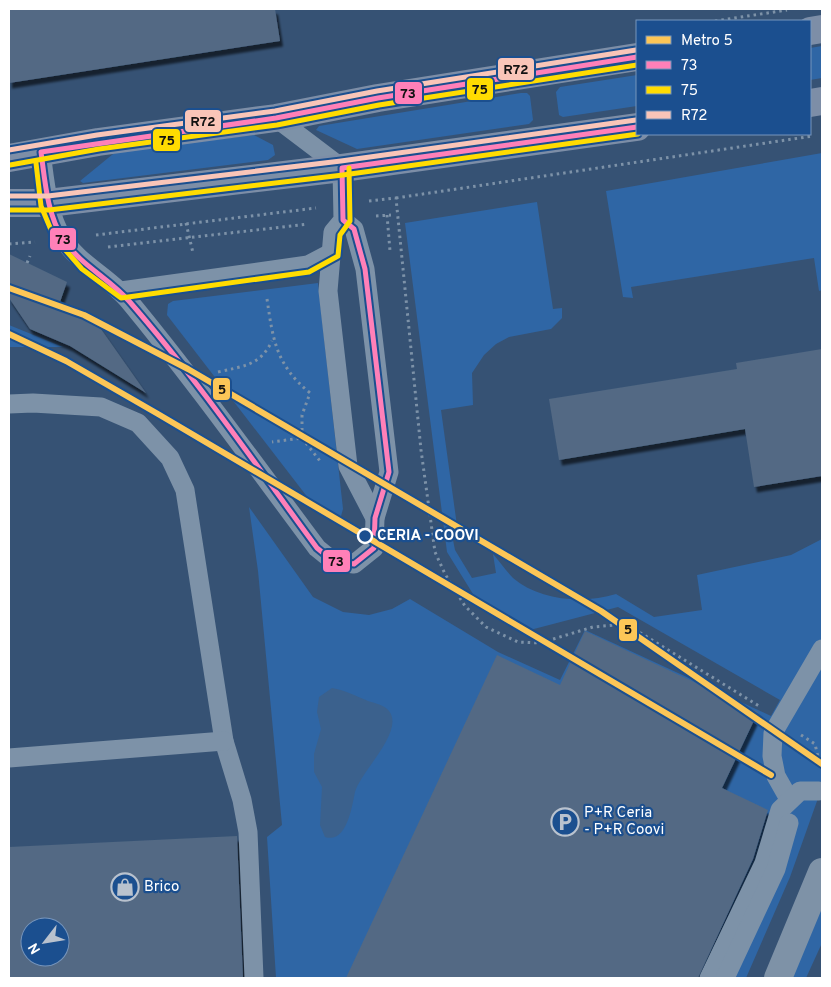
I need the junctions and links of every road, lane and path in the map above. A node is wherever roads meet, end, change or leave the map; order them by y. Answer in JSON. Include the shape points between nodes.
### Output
{"nodes":[{"id":1,"x":793,"y":9,"type":"edge"},
{"id":2,"x":722,"y":20,"type":"edge"},
{"id":3,"x":636,"y":57,"type":"edge"},
{"id":4,"x":276,"y":118,"type":"junction"},
{"id":5,"x":636,"y":127,"type":"edge"},
{"id":6,"x":822,"y":135,"type":"edge"},
{"id":7,"x":41,"y":152,"type":"junction"},
{"id":8,"x":9,"y":158,"type":"edge"},
{"id":9,"x":342,"y":168,"type":"junction"},
{"id":10,"x":396,"y":198,"type":"junction"},
{"id":11,"x":9,"y":203,"type":"edge"},
{"id":12,"x":48,"y":203,"type":"junction"},
{"id":13,"x":343,"y":212,"type":"junction"},
{"id":14,"x":186,"y":222,"type":"junction"},
{"id":15,"x":318,"y":223,"type":"dead end"},
{"id":16,"x":190,"y":237,"type":"junction"},
{"id":17,"x":63,"y":238,"type":"junction"},
{"id":18,"x":9,"y":244,"type":"edge"},
{"id":19,"x":99,"y":248,"type":"dead end"},
{"id":20,"x":331,"y":253,"type":"junction"},
{"id":21,"x":193,"y":255,"type":"dead end"},
{"id":22,"x":30,"y":256,"type":"dead end"},
{"id":23,"x":27,"y":263,"type":"dead end"},
{"id":24,"x":121,"y":291,"type":"junction"},
{"id":25,"x":267,"y":299,"type":"dead end"},
{"id":26,"x":272,"y":340,"type":"junction"},
{"id":27,"x":215,"y":372,"type":"dead end"},
{"id":28,"x":9,"y":404,"type":"edge"},
{"id":29,"x":269,"y":443,"type":"dead end"},
{"id":30,"x":375,"y":518,"type":"junction"},
{"id":31,"x":822,"y":649,"type":"edge"},
{"id":32,"x":780,"y":721,"type":"junction"},
{"id":33,"x":224,"y":741,"type":"junction"},
{"id":34,"x":9,"y":758,"type":"edge"},
{"id":35,"x":822,"y":763,"type":"edge"},
{"id":36,"x":789,"y":800,"type":"junction"},
{"id":37,"x":822,"y":872,"type":"edge"},
{"id":38,"x":254,"y":978,"type":"edge"},
{"id":39,"x":709,"y":978,"type":"edge"},
{"id":40,"x":725,"y":978,"type":"edge"},
{"id":41,"x":778,"y":978,"type":"edge"}],
"edges":[{"from":1,"to":2,"type":"path"},
{"from":3,"to":4,"type":"main road","via":[[378,98]]},
{"from":4,"to":7,"type":"main road"},
{"from":4,"to":9,"type":"lane"},
{"from":5,"to":9,"type":"main road"},
{"from":6,"to":10,"type":"path"},
{"from":7,"to":8,"type":"main road"},
{"from":7,"to":12,"type":"lane"},
{"from":9,"to":12,"type":"main road"},
{"from":9,"to":13,"type":"lane"},
{"from":10,"to":13,"type":"path"},
{"from":10,"to":32,"type":"path","via":[[421,450],[435,552],[465,606],[486,626],[518,642],[540,644],[593,627],[626,624]]},
{"from":11,"to":12,"type":"main road"},
{"from":12,"to":17,"type":"lane"},
{"from":13,"to":14,"type":"path"},
{"from":13,"to":20,"type":"lane","via":[[333,232]]},
{"from":13,"to":30,"type":"lane","via":[[354,229],[365,269],[389,472]]},
{"from":14,"to":16,"type":"path"},
{"from":14,"to":17,"type":"path"},
{"from":15,"to":16,"type":"path"},
{"from":16,"to":19,"type":"path"},
{"from":16,"to":21,"type":"path"},
{"from":17,"to":18,"type":"path"},
{"from":17,"to":24,"type":"lane","via":[[73,251]]},
{"from":20,"to":24,"type":"lane","via":[[308,265]]},
{"from":20,"to":30,"type":"lane","via":[[328,291],[348,466]]},
{"from":22,"to":23,"type":"path"},
{"from":24,"to":30,"type":"lane","via":[[183,367],[317,548],[333,561],[354,564],[374,548]]},
{"from":25,"to":26,"type":"path"},
{"from":26,"to":27,"type":"path","via":[[266,354],[255,362]]},
{"from":26,"to":29,"type":"path","via":[[294,380],[310,392],[302,415],[302,438]]},
{"from":28,"to":33,"type":"lane","via":[[101,407],[138,423],[170,458],[185,490]]},
{"from":31,"to":32,"type":"lane"},
{"from":32,"to":35,"type":"path","via":[[815,744]]},
{"from":32,"to":36,"type":"lane","via":[[773,733],[772,756],[776,776]]},
{"from":33,"to":34,"type":"lane"},
{"from":33,"to":38,"type":"lane","via":[[248,832]]},
{"from":36,"to":39,"type":"lane","via":[[780,810],[764,863]]},
{"from":36,"to":40,"type":"lane","via":[[800,791],[819,791],[804,799],[791,815],[776,869]]},
{"from":37,"to":41,"type":"highway"}]}
